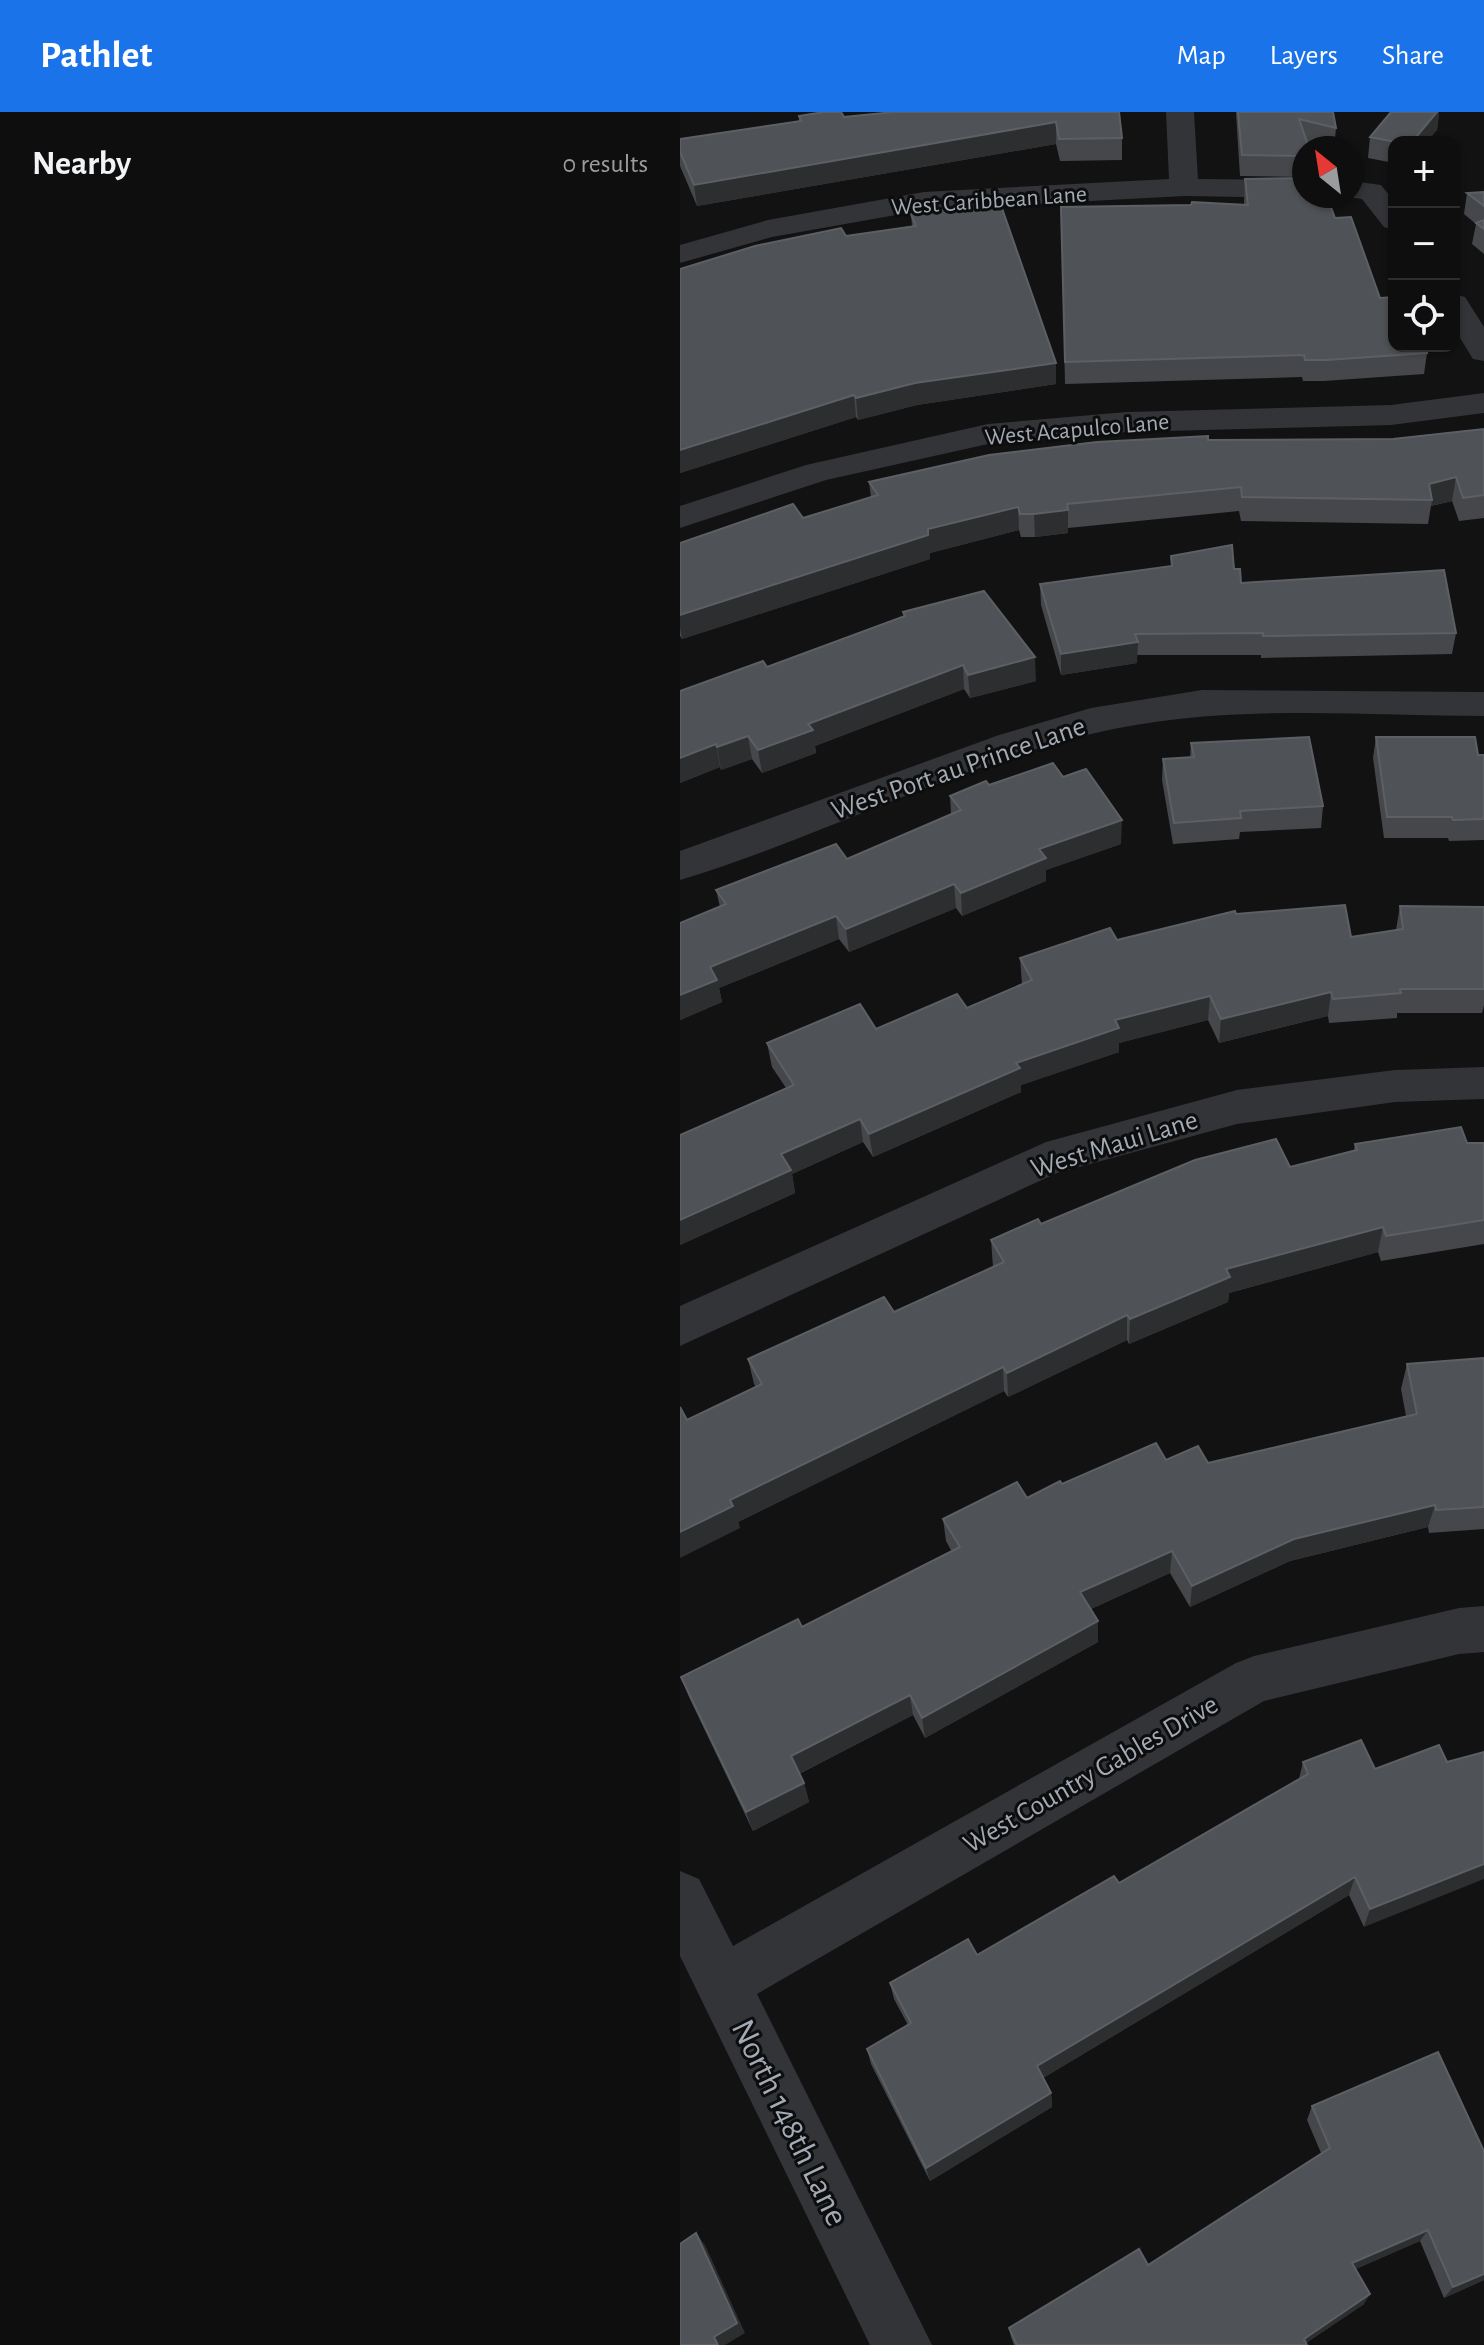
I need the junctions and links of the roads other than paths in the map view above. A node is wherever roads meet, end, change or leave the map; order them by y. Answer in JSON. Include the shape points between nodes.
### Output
{"nodes":[{"id":1,"x":1180,"y":112,"type":"edge"},
{"id":2,"x":1184,"y":187,"type":"junction"},
{"id":3,"x":1292,"y":189,"type":"edge"},
{"id":4,"x":1364,"y":192,"type":"edge"},
{"id":5,"x":1388,"y":215,"type":"edge"},
{"id":6,"x":680,"y":254,"type":"edge"},
{"id":7,"x":1460,"y":313,"type":"edge"},
{"id":8,"x":1484,"y":352,"type":"edge"},
{"id":9,"x":1484,"y":403,"type":"edge"},
{"id":10,"x":680,"y":517,"type":"edge"},
{"id":11,"x":1484,"y":704,"type":"edge"},
{"id":12,"x":680,"y":866,"type":"edge"},
{"id":13,"x":1484,"y":1083,"type":"edge"},
{"id":14,"x":680,"y":1327,"type":"edge"},
{"id":15,"x":1484,"y":1629,"type":"edge"},
{"id":16,"x":680,"y":1898,"type":"edge"},
{"id":17,"x":722,"y":1983,"type":"junction"},
{"id":18,"x":902,"y":2345,"type":"edge"}],
"edges":[{"from":1,"to":2,"type":"street"},
{"from":2,"to":3,"type":"street","name":"West Caribbean Lane"},
{"from":2,"to":6,"type":"street","name":"West Caribbean Lane","via":[[924,201],[768,229]]},
{"from":4,"to":5,"type":"street"},
{"from":7,"to":8,"type":"street"},
{"from":9,"to":10,"type":"street","name":"West Acapulco Lane","via":[[1391,415],[1127,422],[988,434],[818,472]]},
{"from":11,"to":12,"type":"street","name":"West Port au Prince Lane","via":[[1202,702],[1091,721],[1012,744]]},
{"from":13,"to":14,"type":"street","name":"West Maui Lane","via":[[1395,1086],[1237,1107],[1046,1159]]},
{"from":15,"to":17,"type":"street","name":"West Country Gables Drive","via":[[1254,1680]]},
{"from":16,"to":17,"type":"street","name":"North 148th Lane"},
{"from":17,"to":18,"type":"street","name":"North 148th Lane"}]}
